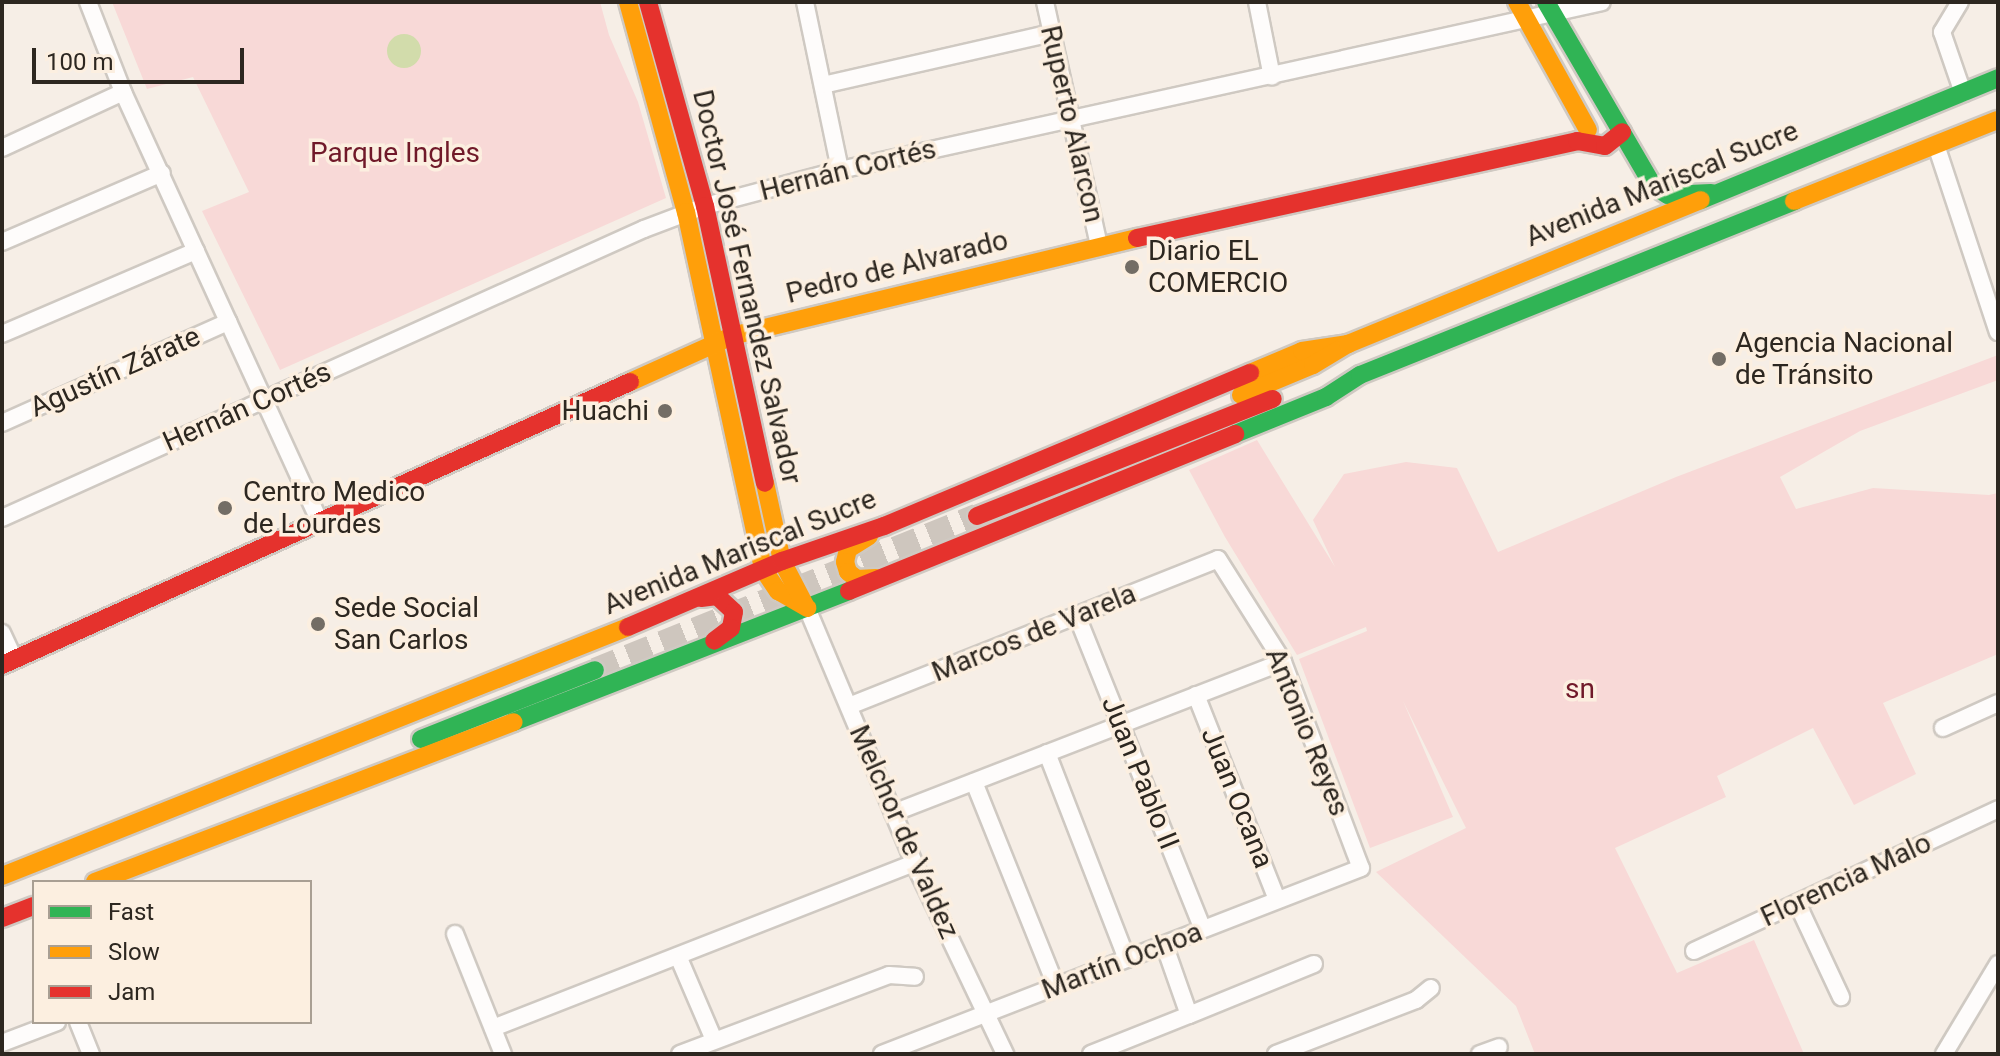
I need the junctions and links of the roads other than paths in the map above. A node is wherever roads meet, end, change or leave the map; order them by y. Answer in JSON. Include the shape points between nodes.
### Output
{"nodes":[{"id":1,"x":88,"y":2,"type":"edge"},
{"id":2,"x":628,"y":2,"type":"edge"},
{"id":3,"x":648,"y":2,"type":"edge"},
{"id":4,"x":1257,"y":2,"type":"edge"},
{"id":5,"x":1517,"y":2,"type":"edge"},
{"id":6,"x":1602,"y":2,"type":"edge"},
{"id":7,"x":1960,"y":2,"type":"edge"},
{"id":8,"x":808,"y":3,"type":"edge"},
{"id":9,"x":1050,"y":3,"type":"edge"},
{"id":10,"x":1549,"y":8,"type":"edge"},
{"id":11,"x":1527,"y":20,"type":"junction"},
{"id":12,"x":1052,"y":33,"type":"junction"},
{"id":13,"x":1272,"y":77,"type":"junction"},
{"id":14,"x":1998,"y":78,"type":"edge"},
{"id":15,"x":823,"y":85,"type":"junction"},
{"id":16,"x":123,"y":92,"type":"junction"},
{"id":17,"x":1963,"y":93,"type":"junction"},
{"id":18,"x":1071,"y":119,"type":"junction"},
{"id":19,"x":1998,"y":120,"type":"edge"},
{"id":20,"x":1619,"y":127,"type":"junction"},
{"id":21,"x":1582,"y":136,"type":"junction"},
{"id":22,"x":1936,"y":145,"type":"junction"},
{"id":23,"x":2,"y":148,"type":"edge"},
{"id":24,"x":840,"y":170,"type":"junction"},
{"id":25,"x":162,"y":173,"type":"junction"},
{"id":26,"x":1712,"y":193,"type":"junction"},
{"id":27,"x":705,"y":206,"type":"junction"},
{"id":28,"x":686,"y":212,"type":"junction"},
{"id":29,"x":2,"y":242,"type":"edge"},
{"id":30,"x":1099,"y":246,"type":"junction"},
{"id":31,"x":196,"y":251,"type":"junction"},
{"id":32,"x":228,"y":322,"type":"junction"},
{"id":33,"x":1998,"y":332,"type":"edge"},
{"id":34,"x":2,"y":334,"type":"edge"},
{"id":35,"x":732,"y":336,"type":"junction"},
{"id":36,"x":713,"y":343,"type":"junction"},
{"id":37,"x":1348,"y":344,"type":"junction"},
{"id":38,"x":1360,"y":375,"type":"junction"},
{"id":39,"x":262,"y":400,"type":"junction"},
{"id":40,"x":2,"y":423,"type":"edge"},
{"id":41,"x":2,"y":518,"type":"edge"},
{"id":42,"x":319,"y":521,"type":"junction"},
{"id":43,"x":884,"y":526,"type":"junction"},
{"id":44,"x":1218,"y":559,"type":"joint"},
{"id":45,"x":782,"y":561,"type":"junction"},
{"id":46,"x":763,"y":569,"type":"junction"},
{"id":47,"x":878,"y":578,"type":"junction"},
{"id":48,"x":701,"y":598,"type":"junction"},
{"id":49,"x":807,"y":608,"type":"junction"},
{"id":50,"x":1077,"y":616,"type":"junction"},
{"id":51,"x":2,"y":633,"type":"edge"},
{"id":52,"x":701,"y":649,"type":"junction"},
{"id":53,"x":8,"y":662,"type":"edge"},
{"id":54,"x":1283,"y":662,"type":"junction"},
{"id":55,"x":1196,"y":695,"type":"junction"},
{"id":56,"x":1998,"y":703,"type":"edge"},
{"id":57,"x":849,"y":706,"type":"junction"},
{"id":58,"x":1121,"y":725,"type":"junction"},
{"id":59,"x":1943,"y":728,"type":"dead end"},
{"id":60,"x":1047,"y":753,"type":"junction"},
{"id":61,"x":974,"y":782,"type":"junction"},
{"id":62,"x":1998,"y":809,"type":"edge"},
{"id":63,"x":893,"y":813,"type":"junction"},
{"id":64,"x":154,"y":816,"type":"junction"},
{"id":65,"x":175,"y":851,"type":"junction"},
{"id":66,"x":914,"y":863,"type":"junction"},
{"id":67,"x":1361,"y":868,"type":"joint"},
{"id":68,"x":2,"y":876,"type":"edge"},
{"id":69,"x":100,"y":880,"type":"edge"},
{"id":70,"x":1277,"y":900,"type":"junction"},
{"id":71,"x":1797,"y":903,"type":"junction"},
{"id":72,"x":32,"y":907,"type":"edge"},
{"id":73,"x":2,"y":918,"type":"edge"},
{"id":74,"x":1203,"y":929,"type":"junction"},
{"id":75,"x":455,"y":934,"type":"dead end"},
{"id":76,"x":1164,"y":944,"type":"junction"},
{"id":77,"x":1694,"y":951,"type":"dead end"},
{"id":78,"x":678,"y":956,"type":"junction"},
{"id":79,"x":1127,"y":959,"type":"junction"},
{"id":80,"x":1314,"y":964,"type":"dead end"},
{"id":81,"x":1998,"y":964,"type":"edge"},
{"id":82,"x":915,"y":977,"type":"dead end"},
{"id":83,"x":1056,"y":986,"type":"junction"},
{"id":84,"x":1431,"y":988,"type":"dead end"},
{"id":85,"x":1841,"y":997,"type":"dead end"},
{"id":86,"x":986,"y":1013,"type":"junction"},
{"id":87,"x":1189,"y":1015,"type":"junction"},
{"id":88,"x":52,"y":1024,"type":"edge"},
{"id":89,"x":79,"y":1024,"type":"edge"},
{"id":90,"x":493,"y":1028,"type":"junction"},
{"id":91,"x":714,"y":1040,"type":"junction"},
{"id":92,"x":2,"y":1043,"type":"edge"},
{"id":93,"x":1499,"y":1047,"type":"dead end"},
{"id":94,"x":91,"y":1054,"type":"edge"},
{"id":95,"x":503,"y":1054,"type":"edge"},
{"id":96,"x":680,"y":1054,"type":"edge"},
{"id":97,"x":882,"y":1054,"type":"edge"},
{"id":98,"x":1005,"y":1054,"type":"edge"},
{"id":99,"x":1091,"y":1054,"type":"edge"},
{"id":100,"x":1276,"y":1054,"type":"edge"},
{"id":101,"x":1480,"y":1054,"type":"edge"},
{"id":102,"x":1944,"y":1054,"type":"edge"}],
"edges":[{"from":1,"to":16,"type":"street"},
{"from":2,"to":28,"type":"main road","name":"Doctor José Fernandez Salvador"},
{"from":3,"to":27,"type":"main road","name":"Doctor José Fernandez Salvador"},
{"from":4,"to":13,"type":"street"},
{"from":5,"to":11,"type":"main road"},
{"from":6,"to":10,"type":"street","name":"Hernán Cortés"},
{"from":7,"to":17,"type":"street","via":[[1942,32]]},
{"from":8,"to":15,"type":"street"},
{"from":9,"to":12,"type":"street","name":"Ruperto Alarcon"},
{"from":10,"to":11,"type":"street","name":"Hernán Cortés"},
{"from":10,"to":20,"type":"main road"},
{"from":11,"to":13,"type":"street","name":"Hernán Cortés"},
{"from":11,"to":21,"type":"main road"},
{"from":12,"to":15,"type":"street"},
{"from":12,"to":18,"type":"street","name":"Ruperto Alarcon"},
{"from":13,"to":18,"type":"street","name":"Hernán Cortés"},
{"from":14,"to":17,"type":"main road","name":"Avenida Mariscal Sucre"},
{"from":15,"to":24,"type":"street"},
{"from":16,"to":23,"type":"street"},
{"from":16,"to":25,"type":"street"},
{"from":17,"to":26,"type":"main road","name":"Avenida Mariscal Sucre"},
{"from":18,"to":24,"type":"street","name":"Hernán Cortés"},
{"from":18,"to":30,"type":"street","name":"Ruperto Alarcon"},
{"from":19,"to":22,"type":"main road","name":"Avenida Mariscal Sucre"},
{"from":20,"to":21,"type":"main road","name":"Pedro de Alvarado","via":[[1605,146]]},
{"from":20,"to":26,"type":"main road","via":[[1659,193]]},
{"from":21,"to":30,"type":"main road","name":"Pedro de Alvarado"},
{"from":22,"to":33,"type":"street"},
{"from":22,"to":38,"type":"main road","name":"Avenida Mariscal Sucre"},
{"from":24,"to":27,"type":"street","name":"Hernán Cortés"},
{"from":25,"to":29,"type":"street"},
{"from":25,"to":31,"type":"street"},
{"from":26,"to":37,"type":"main road","name":"Avenida Mariscal Sucre"},
{"from":27,"to":28,"type":"street","name":"Hernán Cortés"},
{"from":27,"to":35,"type":"main road","name":"Doctor José Fernandez Salvador"},
{"from":28,"to":36,"type":"main road","name":"Doctor José Fernandez Salvador"},
{"from":28,"to":39,"type":"street","name":"Hernán Cortés"},
{"from":30,"to":35,"type":"main road","name":"Pedro de Alvarado"},
{"from":31,"to":32,"type":"street"},
{"from":31,"to":34,"type":"street"},
{"from":32,"to":39,"type":"street"},
{"from":32,"to":40,"type":"street","name":"Agustín Zárate"},
{"from":35,"to":36,"type":"main road","name":"Pedro de Alvarado"},
{"from":35,"to":45,"type":"main road","name":"Doctor José Fernandez Salvador"},
{"from":36,"to":42,"type":"main road","name":"Pedro de Alvarado"},
{"from":36,"to":46,"type":"main road","name":"Doctor José Fernandez Salvador"},
{"from":37,"to":38,"type":"main road","name":"Avenida Mariscal Sucre","via":[[1313,365],[975,510],[1320,381]]},
{"from":37,"to":43,"type":"main road","name":"Avenida Mariscal Sucre","via":[[1302,351]]},
{"from":38,"to":47,"type":"main road","name":"Avenida Mariscal Sucre","via":[[1326,397]]},
{"from":39,"to":41,"type":"street","name":"Hernán Cortés"},
{"from":39,"to":42,"type":"street"},
{"from":42,"to":53,"type":"main road","name":"Pedro de Alvarado"},
{"from":43,"to":45,"type":"main road","name":"Avenida Mariscal Sucre"},
{"from":43,"to":47,"type":"main road","via":[[845,555],[852,576]]},
{"from":44,"to":50,"type":"street","name":"Marcos de Varela"},
{"from":44,"to":54,"type":"street","name":"Antonio Reyes"},
{"from":45,"to":46,"type":"main road","name":"Avenida Mariscal Sucre"},
{"from":45,"to":49,"type":"main road","name":"Doctor José Fernandez Salvador"},
{"from":46,"to":48,"type":"main road","name":"Avenida Mariscal Sucre"},
{"from":46,"to":49,"type":"main road","via":[[778,591]]},
{"from":47,"to":49,"type":"main road","name":"Avenida Mariscal Sucre"},
{"from":48,"to":52,"type":"main road","via":[[724,599],[735,619],[726,634]]},
{"from":48,"to":64,"type":"main road","name":"Avenida Mariscal Sucre"},
{"from":49,"to":52,"type":"main road","name":"Avenida Mariscal Sucre"},
{"from":49,"to":57,"type":"street","name":"Melchor de Valdez"},
{"from":50,"to":57,"type":"street","name":"Marcos de Varela"},
{"from":50,"to":58,"type":"street","name":"Juan Pablo II"},
{"from":51,"to":53,"type":"street"},
{"from":52,"to":65,"type":"main road","name":"Avenida Mariscal Sucre"},
{"from":54,"to":55,"type":"street"},
{"from":54,"to":67,"type":"street","name":"Antonio Reyes"},
{"from":55,"to":58,"type":"street"},
{"from":55,"to":70,"type":"street","name":"Juan Ocana"},
{"from":56,"to":59,"type":"street"},
{"from":57,"to":63,"type":"street","name":"Melchor de Valdez"},
{"from":58,"to":60,"type":"street"},
{"from":58,"to":74,"type":"street","name":"Juan Pablo II"},
{"from":60,"to":61,"type":"street"},
{"from":60,"to":79,"type":"street"},
{"from":61,"to":63,"type":"street"},
{"from":61,"to":83,"type":"street"},
{"from":62,"to":71,"type":"street","name":"Florencia Malo"},
{"from":63,"to":66,"type":"street","name":"Melchor de Valdez"},
{"from":64,"to":65,"type":"main road","name":"Avenida Mariscal Sucre","via":[[273,783],[592,664],[222,821]]},
{"from":64,"to":68,"type":"main road","name":"Avenida Mariscal Sucre"},
{"from":65,"to":69,"type":"main road","name":"Avenida Mariscal Sucre"},
{"from":66,"to":78,"type":"street"},
{"from":66,"to":86,"type":"street","name":"Melchor de Valdez"},
{"from":67,"to":70,"type":"street","name":"Martín Ochoa"},
{"from":70,"to":74,"type":"street","name":"Martín Ochoa"},
{"from":71,"to":77,"type":"street","name":"Florencia Malo"},
{"from":71,"to":85,"type":"street"},
{"from":72,"to":73,"type":"main road"},
{"from":74,"to":76,"type":"street","name":"Martín Ochoa"},
{"from":75,"to":90,"type":"street"},
{"from":76,"to":79,"type":"street","name":"Martín Ochoa"},
{"from":76,"to":87,"type":"street"},
{"from":78,"to":90,"type":"street"},
{"from":78,"to":91,"type":"street"},
{"from":79,"to":83,"type":"street","name":"Martín Ochoa"},
{"from":80,"to":87,"type":"street"},
{"from":81,"to":102,"type":"street"},
{"from":82,"to":91,"type":"street","via":[[889,975]]},
{"from":83,"to":86,"type":"street","name":"Martín Ochoa"},
{"from":84,"to":100,"type":"street","via":[[1416,1000]]},
{"from":86,"to":97,"type":"street","name":"Martín Ochoa"},
{"from":86,"to":98,"type":"street","name":"Melchor de Valdez"},
{"from":87,"to":99,"type":"street"},
{"from":88,"to":92,"type":"street"},
{"from":89,"to":94,"type":"street"},
{"from":90,"to":95,"type":"street"},
{"from":91,"to":96,"type":"street"},
{"from":93,"to":101,"type":"street"}]}
